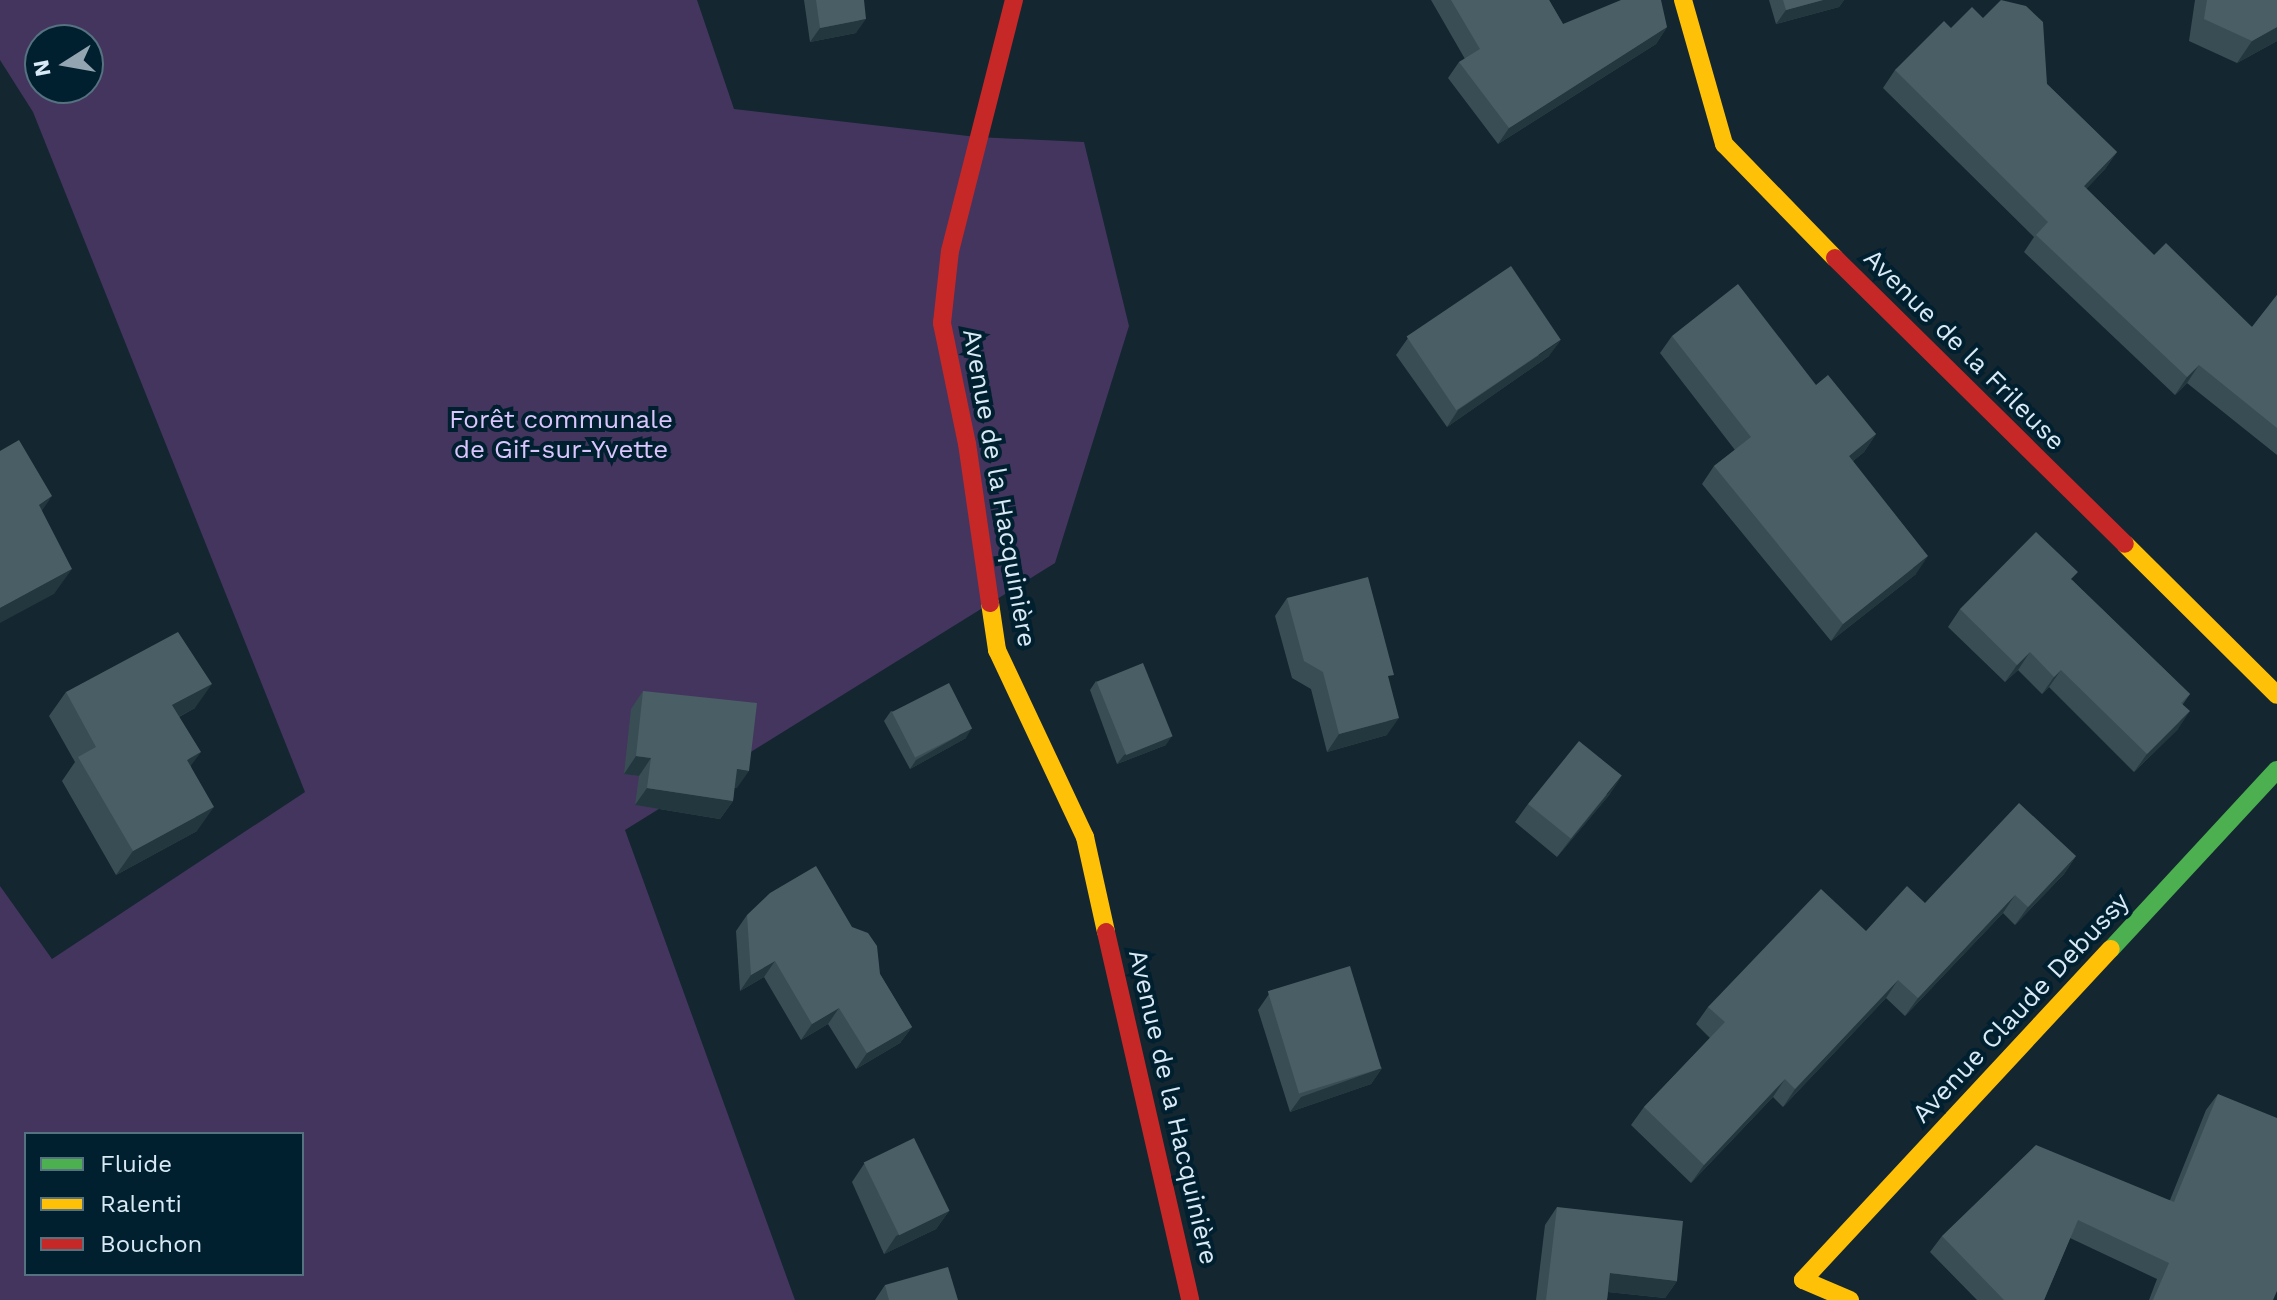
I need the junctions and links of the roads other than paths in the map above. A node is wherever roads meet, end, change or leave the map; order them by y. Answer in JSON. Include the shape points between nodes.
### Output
{"nodes":[{"id":1,"x":1014,"y":0,"type":"edge"},
{"id":2,"x":1683,"y":0,"type":"edge"},
{"id":3,"x":2277,"y":695,"type":"edge"},
{"id":4,"x":2277,"y":770,"type":"edge"},
{"id":5,"x":1190,"y":1300,"type":"edge"},
{"id":6,"x":1850,"y":1300,"type":"edge"}],
"edges":[{"from":1,"to":5,"type":"street","name":"Avenue de la Hacquinière","via":[[950,251],[942,323],[967,444],[997,650],[1085,837]]},
{"from":2,"to":3,"type":"street","name":"Avenue de la Frileuse","via":[[1724,144],[1747,171]]},
{"from":4,"to":6,"type":"street","name":"Avenue Claude Debussy","via":[[1803,1280]]}]}
